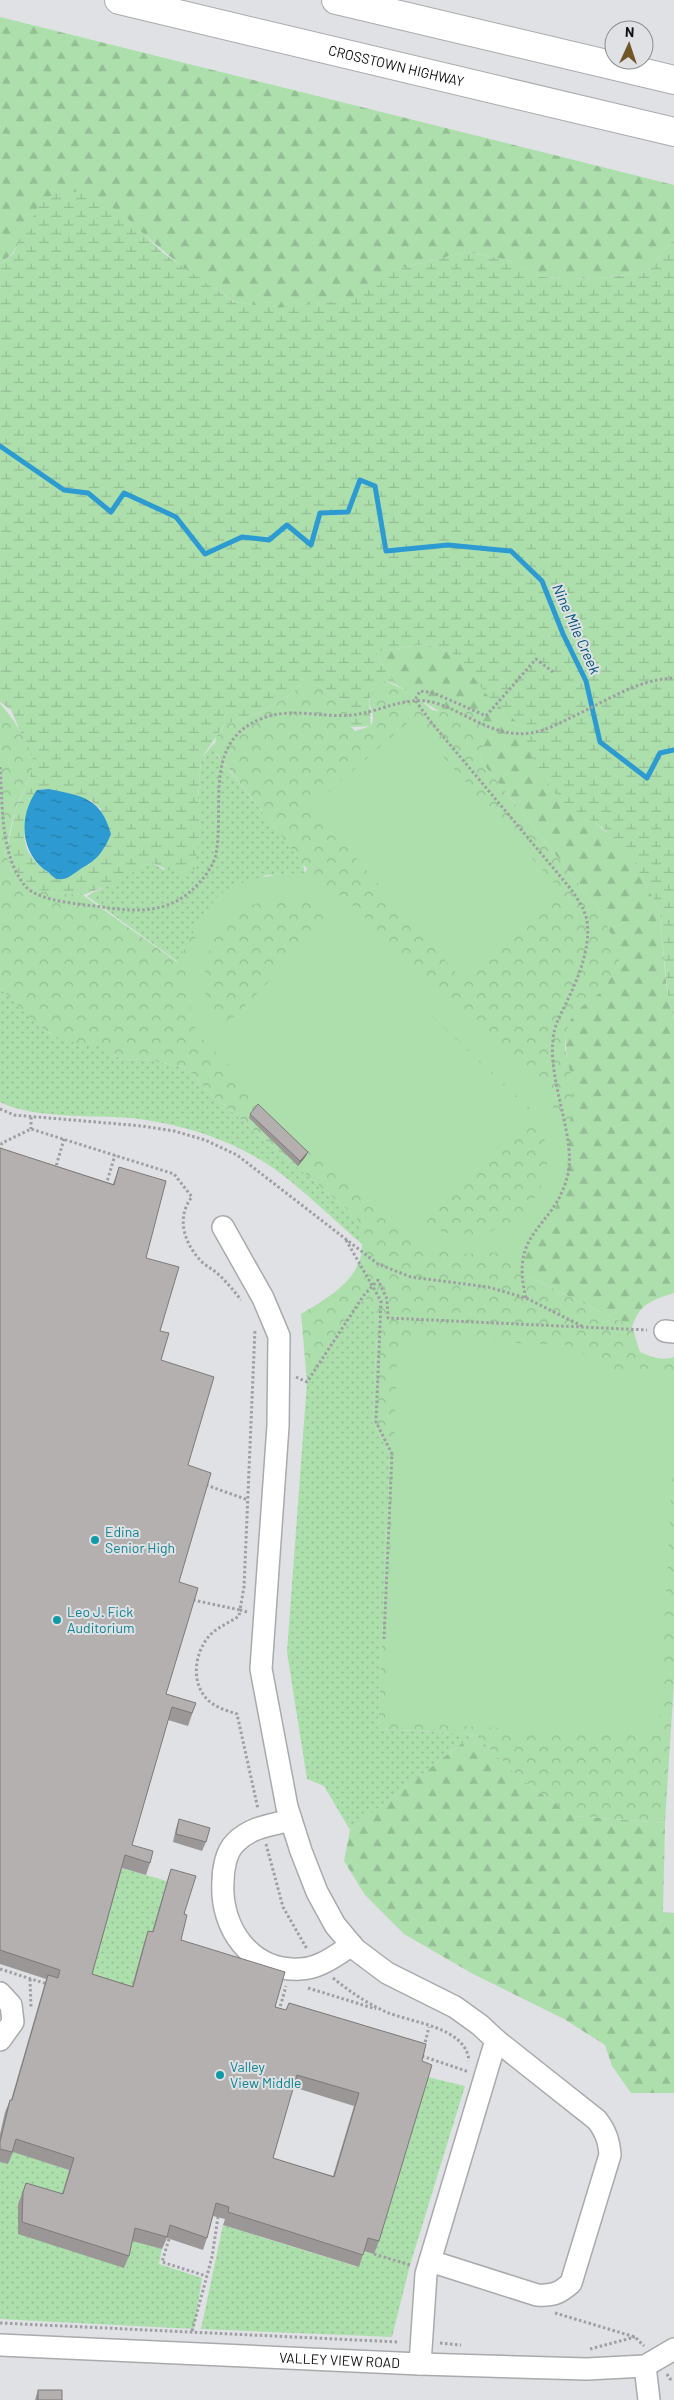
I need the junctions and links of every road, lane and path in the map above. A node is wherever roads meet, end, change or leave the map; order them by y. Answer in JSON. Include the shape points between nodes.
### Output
{"nodes":[{"id":1,"x":119,"y":0,"type":"edge"},
{"id":2,"x":336,"y":0,"type":"edge"},
{"id":3,"x":581,"y":58,"type":"junction"},
{"id":4,"x":674,"y":70,"type":"edge"},
{"id":5,"x":674,"y":80,"type":"edge"},
{"id":6,"x":674,"y":132,"type":"edge"},
{"id":7,"x":553,"y":672,"type":"dead end"},
{"id":8,"x":674,"y":678,"type":"edge"},
{"id":9,"x":415,"y":700,"type":"junction"},
{"id":10,"x":0,"y":767,"type":"edge"},
{"id":11,"x":0,"y":1109,"type":"edge"},
{"id":12,"x":31,"y":1117,"type":"junction"},
{"id":13,"x":31,"y":1129,"type":"junction"},
{"id":14,"x":64,"y":1139,"type":"junction"},
{"id":15,"x":0,"y":1150,"type":"edge"},
{"id":16,"x":115,"y":1155,"type":"junction"},
{"id":17,"x":52,"y":1178,"type":"edge"},
{"id":18,"x":106,"y":1187,"type":"edge"},
{"id":19,"x":223,"y":1227,"type":"dead end"},
{"id":20,"x":345,"y":1238,"type":"junction"},
{"id":21,"x":373,"y":1285,"type":"junction"},
{"id":22,"x":526,"y":1298,"type":"junction"},
{"id":23,"x":245,"y":1306,"type":"dead end"},
{"id":24,"x":256,"y":1323,"type":"dead end"},
{"id":25,"x":582,"y":1326,"type":"junction"},
{"id":26,"x":670,"y":1331,"type":"edge"},
{"id":27,"x":307,"y":1382,"type":"dead end"},
{"id":28,"x":206,"y":1485,"type":"edge"},
{"id":29,"x":248,"y":1500,"type":"junction"},
{"id":30,"x":194,"y":1600,"type":"edge"},
{"id":31,"x":384,"y":1639,"type":"dead end"},
{"id":32,"x":291,"y":1820,"type":"junction"},
{"id":33,"x":352,"y":1946,"type":"junction"},
{"id":34,"x":0,"y":1970,"type":"edge"},
{"id":35,"x":287,"y":1982,"type":"dead end"},
{"id":36,"x":55,"y":1986,"type":"edge"},
{"id":37,"x":305,"y":1987,"type":"dead end"},
{"id":38,"x":0,"y":1993,"type":"edge"},
{"id":39,"x":386,"y":2012,"type":"dead end"},
{"id":40,"x":278,"y":2013,"type":"edge"},
{"id":41,"x":429,"y":2026,"type":"dead end"},
{"id":42,"x":0,"y":2040,"type":"edge"},
{"id":43,"x":496,"y":2040,"type":"junction"},
{"id":44,"x":470,"y":2072,"type":"dead end"},
{"id":45,"x":218,"y":2217,"type":"edge"},
{"id":46,"x":169,"y":2239,"type":"edge"},
{"id":47,"x":430,"y":2261,"type":"junction"},
{"id":48,"x":206,"y":2276,"type":"junction"},
{"id":49,"x":0,"y":2323,"type":"edge"},
{"id":50,"x":192,"y":2331,"type":"junction"},
{"id":51,"x":635,"y":2337,"type":"dead end"},
{"id":52,"x":421,"y":2342,"type":"junction"},
{"id":53,"x":468,"y":2345,"type":"dead end"},
{"id":54,"x":0,"y":2346,"type":"edge"},
{"id":55,"x":581,"y":2349,"type":"dead end"},
{"id":56,"x":674,"y":2349,"type":"edge"},
{"id":57,"x":420,"y":2364,"type":"junction"},
{"id":58,"x":645,"y":2366,"type":"junction"},
{"id":59,"x":649,"y":2400,"type":"edge"}],
"edges":[{"from":1,"to":6,"type":"highway","name":"CROSSTOWN HIGHWAY"},
{"from":2,"to":3,"type":"highway"},
{"from":3,"to":4,"type":"highway"},
{"from":3,"to":5,"type":"highway"},
{"from":7,"to":9,"type":"path","via":[[536,659],[486,716],[434,693],[420,691]]},
{"from":8,"to":9,"type":"path","via":[[647,682],[551,727],[530,733],[502,732],[438,704]]},
{"from":9,"to":10,"type":"path","via":[[351,715],[287,712],[249,725],[234,739],[223,758],[218,780],[216,856],[207,874],[189,894],[169,906],[146,910],[117,910],[55,900],[30,892],[17,878],[4,845]]},
{"from":9,"to":22,"type":"path","via":[[570,888],[587,921],[587,943],[577,981],[554,1024],[552,1042],[552,1071],[569,1151],[568,1177],[558,1200],[527,1243],[521,1278]]},
{"from":11,"to":12,"type":"path"},
{"from":12,"to":13,"type":"path"},
{"from":12,"to":20,"type":"path","via":[[142,1126],[205,1140],[237,1155]]},
{"from":13,"to":14,"type":"path"},
{"from":13,"to":15,"type":"path","via":[[2,1143]]},
{"from":14,"to":16,"type":"path"},
{"from":14,"to":17,"type":"path"},
{"from":16,"to":18,"type":"path"},
{"from":16,"to":23,"type":"path","via":[[174,1174],[192,1197],[186,1205],[183,1223],[191,1250],[217,1273]]},
{"from":19,"to":32,"type":"street","via":[[263,1298],[279,1336],[278,1426],[261,1669]]},
{"from":20,"to":21,"type":"path"},
{"from":20,"to":22,"type":"path","via":[[378,1264],[411,1277],[488,1287]]},
{"from":21,"to":25,"type":"path","via":[[378,1280],[387,1298],[388,1318]]},
{"from":21,"to":27,"type":"path"},
{"from":21,"to":31,"type":"path","via":[[381,1301],[376,1422],[392,1454]]},
{"from":22,"to":25,"type":"path"},
{"from":24,"to":29,"type":"path"},
{"from":25,"to":26,"type":"path"},
{"from":28,"to":29,"type":"path"},
{"from":29,"to":30,"type":"path","via":[[240,1610]]},
{"from":32,"to":33,"type":"street","via":[[317,1892],[335,1925]]},
{"from":32,"to":33,"type":"street","via":[[246,1833],[234,1844],[223,1873],[222,1893],[227,1919],[236,1938],[248,1952],[265,1962],[302,1970],[320,1965]]},
{"from":33,"to":43,"type":"street","via":[[387,1973],[455,2007]]},
{"from":34,"to":36,"type":"path"},
{"from":35,"to":40,"type":"path"},
{"from":37,"to":39,"type":"path"},
{"from":38,"to":42,"type":"street","via":[[11,2005],[13,2022]]},
{"from":41,"to":44,"type":"path","via":[[421,2057]]},
{"from":43,"to":47,"type":"street"},
{"from":43,"to":47,"type":"street","via":[[597,2120],[605,2131],[610,2155],[599,2192],[571,2283],[560,2292],[550,2296],[537,2295]]},
{"from":45,"to":48,"type":"path"},
{"from":46,"to":48,"type":"path","via":[[162,2262]]},
{"from":47,"to":52,"type":"street","via":[[426,2274]]},
{"from":48,"to":50,"type":"path"},
{"from":49,"to":50,"type":"path"},
{"from":50,"to":52,"type":"path"},
{"from":51,"to":55,"type":"path","via":[[607,2346]]},
{"from":52,"to":53,"type":"path"},
{"from":52,"to":57,"type":"street"},
{"from":54,"to":57,"type":"street","name":"VALLEY VIEW ROAD"},
{"from":56,"to":58,"type":"street","name":"VALLEY VIEW ROAD"},
{"from":57,"to":58,"type":"street","name":"VALLEY VIEW ROAD","via":[[587,2369]]},
{"from":58,"to":59,"type":"street"}]}
